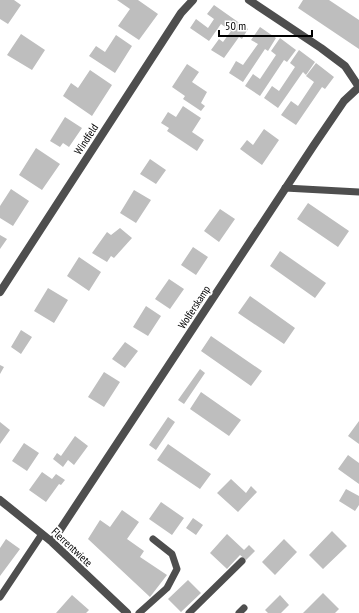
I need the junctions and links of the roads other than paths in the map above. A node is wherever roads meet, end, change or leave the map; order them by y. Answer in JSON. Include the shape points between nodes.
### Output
{"nodes":[{"id":1,"x":249,"y":0,"type":"edge"},
{"id":2,"x":190,"y":1,"type":"edge"},
{"id":3,"x":359,"y":87,"type":"edge"},
{"id":4,"x":285,"y":188,"type":"junction"},
{"id":5,"x":359,"y":192,"type":"edge"},
{"id":6,"x":0,"y":292,"type":"edge"},
{"id":7,"x":0,"y":500,"type":"edge"},
{"id":8,"x":42,"y":534,"type":"junction"},
{"id":9,"x":153,"y":539,"type":"dead end"},
{"id":10,"x":52,"y":542,"type":"junction"},
{"id":11,"x":242,"y":561,"type":"dead end"},
{"id":12,"x":0,"y":597,"type":"edge"},
{"id":13,"x":127,"y":613,"type":"edge"},
{"id":14,"x":138,"y":613,"type":"edge"},
{"id":15,"x":189,"y":613,"type":"edge"}],
"edges":[{"from":1,"to":3,"type":"street","via":[[345,66]]},
{"from":2,"to":6,"type":"street","name":"Windfeld"},
{"from":3,"to":4,"type":"street","name":"Wolferskamp","via":[[344,101]]},
{"from":4,"to":5,"type":"lane"},
{"from":4,"to":10,"type":"street","name":"Wolferskamp"},
{"from":7,"to":8,"type":"street","name":"Flerrentwiete"},
{"from":8,"to":10,"type":"street","name":"Flerrentwiete"},
{"from":8,"to":12,"type":"lane"},
{"from":9,"to":14,"type":"lane","via":[[172,554],[177,569],[167,588]]},
{"from":10,"to":13,"type":"street","name":"Flerrentwiete"},
{"from":11,"to":15,"type":"lane"}]}
